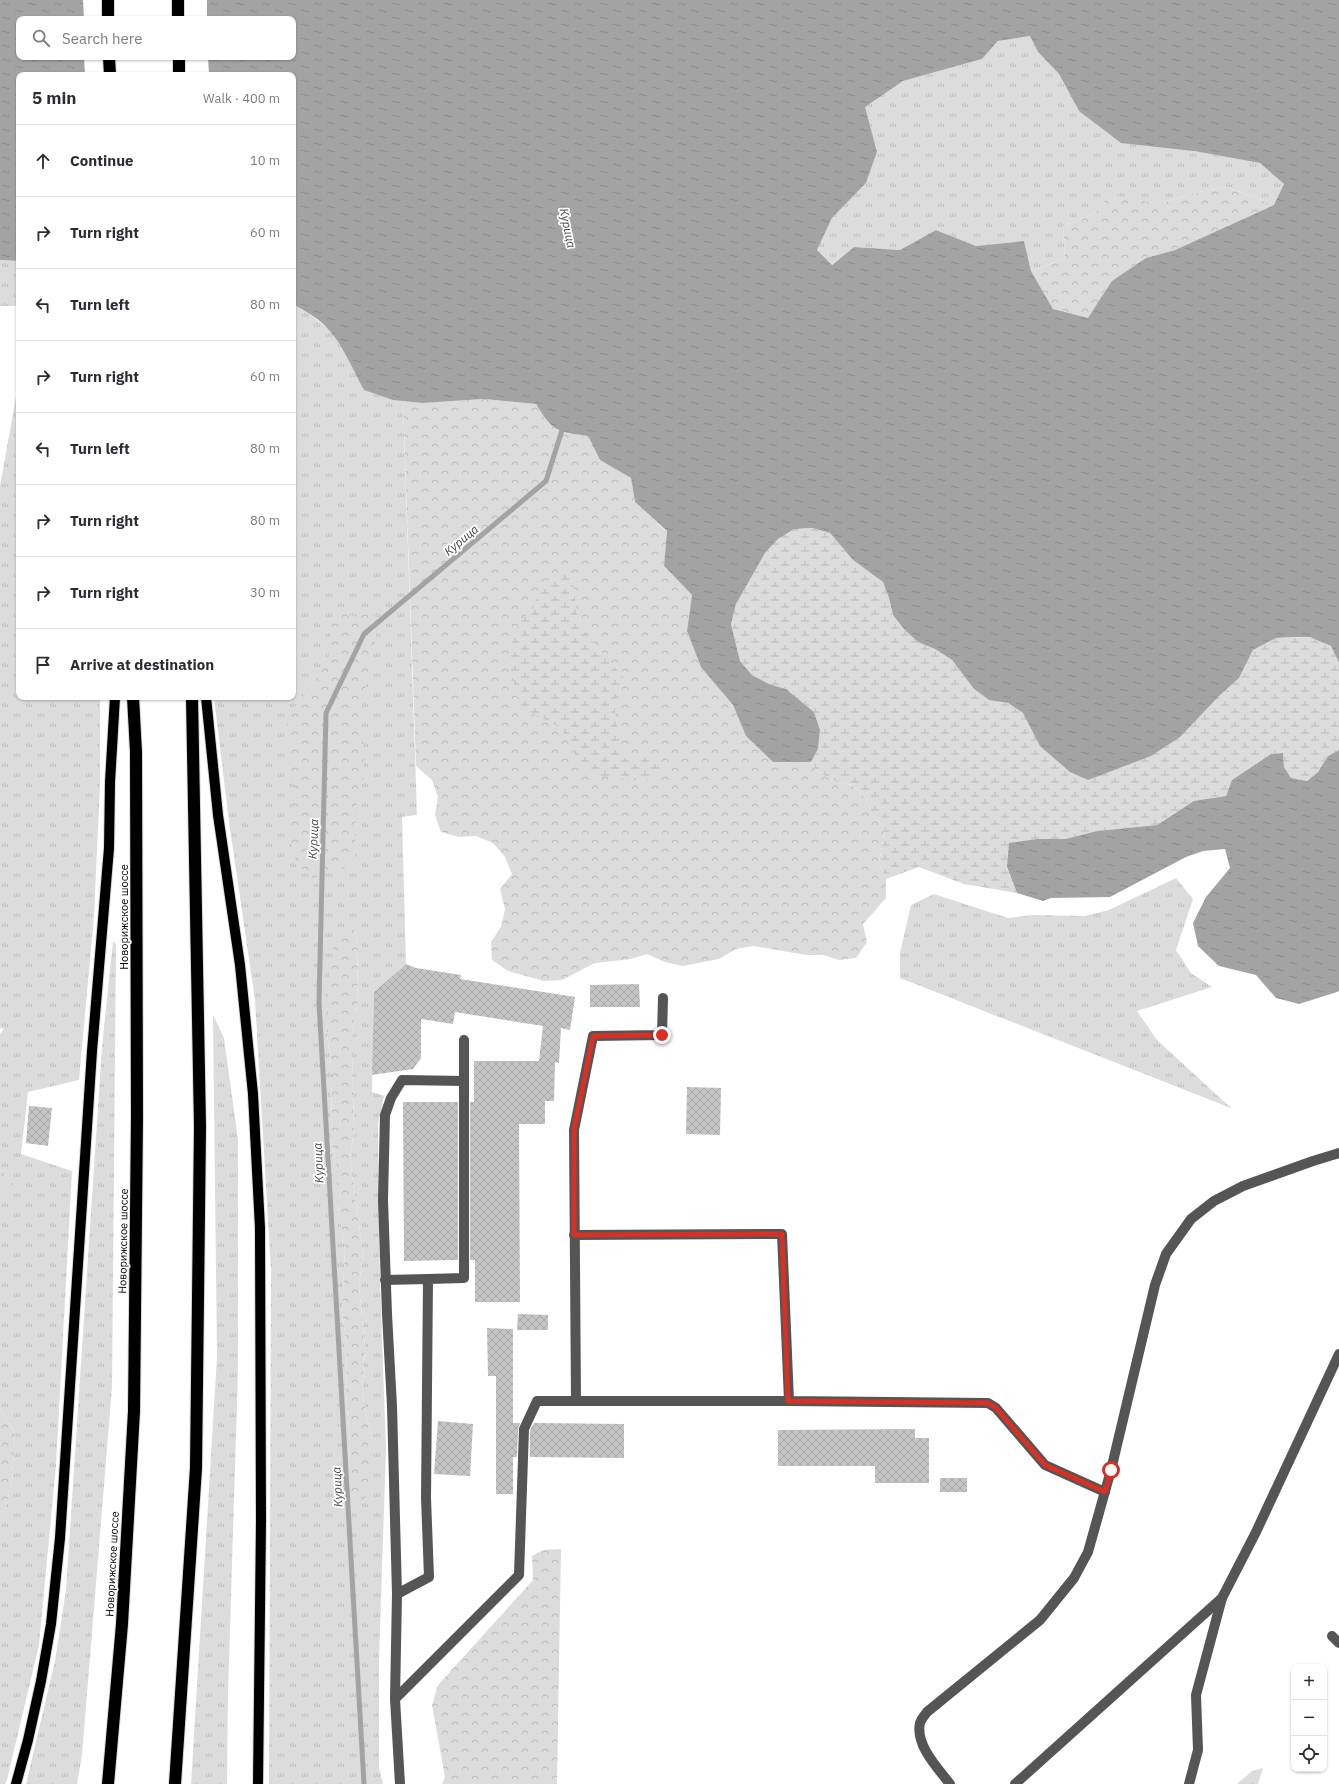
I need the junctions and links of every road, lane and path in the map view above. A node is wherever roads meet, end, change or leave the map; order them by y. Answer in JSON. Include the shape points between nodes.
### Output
{"nodes":[{"id":1,"x":108,"y":0,"type":"edge"},
{"id":2,"x":178,"y":0,"type":"edge"},
{"id":3,"x":108,"y":16,"type":"edge"},
{"id":4,"x":178,"y":16,"type":"edge"},
{"id":5,"x":109,"y":60,"type":"edge"},
{"id":6,"x":179,"y":60,"type":"edge"},
{"id":7,"x":110,"y":72,"type":"edge"},
{"id":8,"x":179,"y":72,"type":"edge"},
{"id":9,"x":115,"y":700,"type":"edge"},
{"id":10,"x":133,"y":700,"type":"edge"},
{"id":11,"x":192,"y":700,"type":"edge"},
{"id":12,"x":206,"y":700,"type":"edge"},
{"id":13,"x":662,"y":998,"type":"dead end"},
{"id":14,"x":464,"y":1040,"type":"dead end"},
{"id":15,"x":464,"y":1081,"type":"junction"},
{"id":16,"x":1339,"y":1153,"type":"edge"},
{"id":17,"x":574,"y":1235,"type":"junction"},
{"id":18,"x":428,"y":1279,"type":"junction"},
{"id":19,"x":385,"y":1280,"type":"junction"},
{"id":20,"x":1339,"y":1354,"type":"edge"},
{"id":21,"x":576,"y":1401,"type":"junction"},
{"id":22,"x":788,"y":1401,"type":"junction"},
{"id":23,"x":1105,"y":1492,"type":"junction"},
{"id":24,"x":397,"y":1594,"type":"junction"},
{"id":25,"x":1222,"y":1598,"type":"junction"},
{"id":26,"x":396,"y":1699,"type":"junction"},
{"id":27,"x":16,"y":1784,"type":"edge"},
{"id":28,"x":108,"y":1784,"type":"edge"},
{"id":29,"x":175,"y":1784,"type":"edge"},
{"id":30,"x":258,"y":1784,"type":"edge"},
{"id":31,"x":400,"y":1784,"type":"edge"},
{"id":32,"x":950,"y":1784,"type":"edge"},
{"id":33,"x":1015,"y":1784,"type":"edge"},
{"id":34,"x":1189,"y":1784,"type":"edge"}],
"edges":[{"from":1,"to":3,"type":"highway"},
{"from":2,"to":4,"type":"highway"},
{"from":5,"to":7,"type":"highway"},
{"from":6,"to":8,"type":"highway"},
{"from":9,"to":27,"type":"main road","via":[[109,848],[92,1051],[60,1538],[44,1667]]},
{"from":10,"to":28,"type":"highway","name":"Новорижское шоссе","via":[[136,752],[137,1085],[134,1411],[122,1624]]},
{"from":11,"to":29,"type":"highway","via":[[200,1127],[196,1468]]},
{"from":12,"to":30,"type":"main road","via":[[218,815],[240,965],[253,1094],[260,1228],[261,1521]]},
{"from":13,"to":17,"type":"street","via":[[662,1035],[593,1036],[574,1130]]},
{"from":14,"to":15,"type":"street"},
{"from":15,"to":18,"type":"street","via":[[464,1278]]},
{"from":15,"to":19,"type":"street","via":[[402,1080],[391,1098],[385,1115],[384,1141]]},
{"from":16,"to":23,"type":"street","via":[[1243,1186],[1214,1201],[1191,1219],[1170,1248],[1155,1285]]},
{"from":17,"to":21,"type":"street"},
{"from":17,"to":22,"type":"street","via":[[782,1234]]},
{"from":18,"to":19,"type":"street"},
{"from":18,"to":24,"type":"street","via":[[426,1498],[429,1577]]},
{"from":19,"to":24,"type":"street","via":[[392,1406]]},
{"from":20,"to":25,"type":"street","via":[[1256,1532]]},
{"from":21,"to":22,"type":"street"},
{"from":21,"to":26,"type":"street","via":[[537,1401],[524,1429],[519,1575]]},
{"from":22,"to":23,"type":"street","via":[[988,1403],[996,1408],[1045,1465]]},
{"from":23,"to":32,"type":"street","via":[[1088,1552],[1074,1578],[1040,1620],[927,1712],[920,1722],[920,1735],[924,1747]]},
{"from":24,"to":26,"type":"street"},
{"from":25,"to":33,"type":"street"},
{"from":25,"to":34,"type":"street","via":[[1196,1695],[1198,1750]]},
{"from":26,"to":31,"type":"street"}]}
